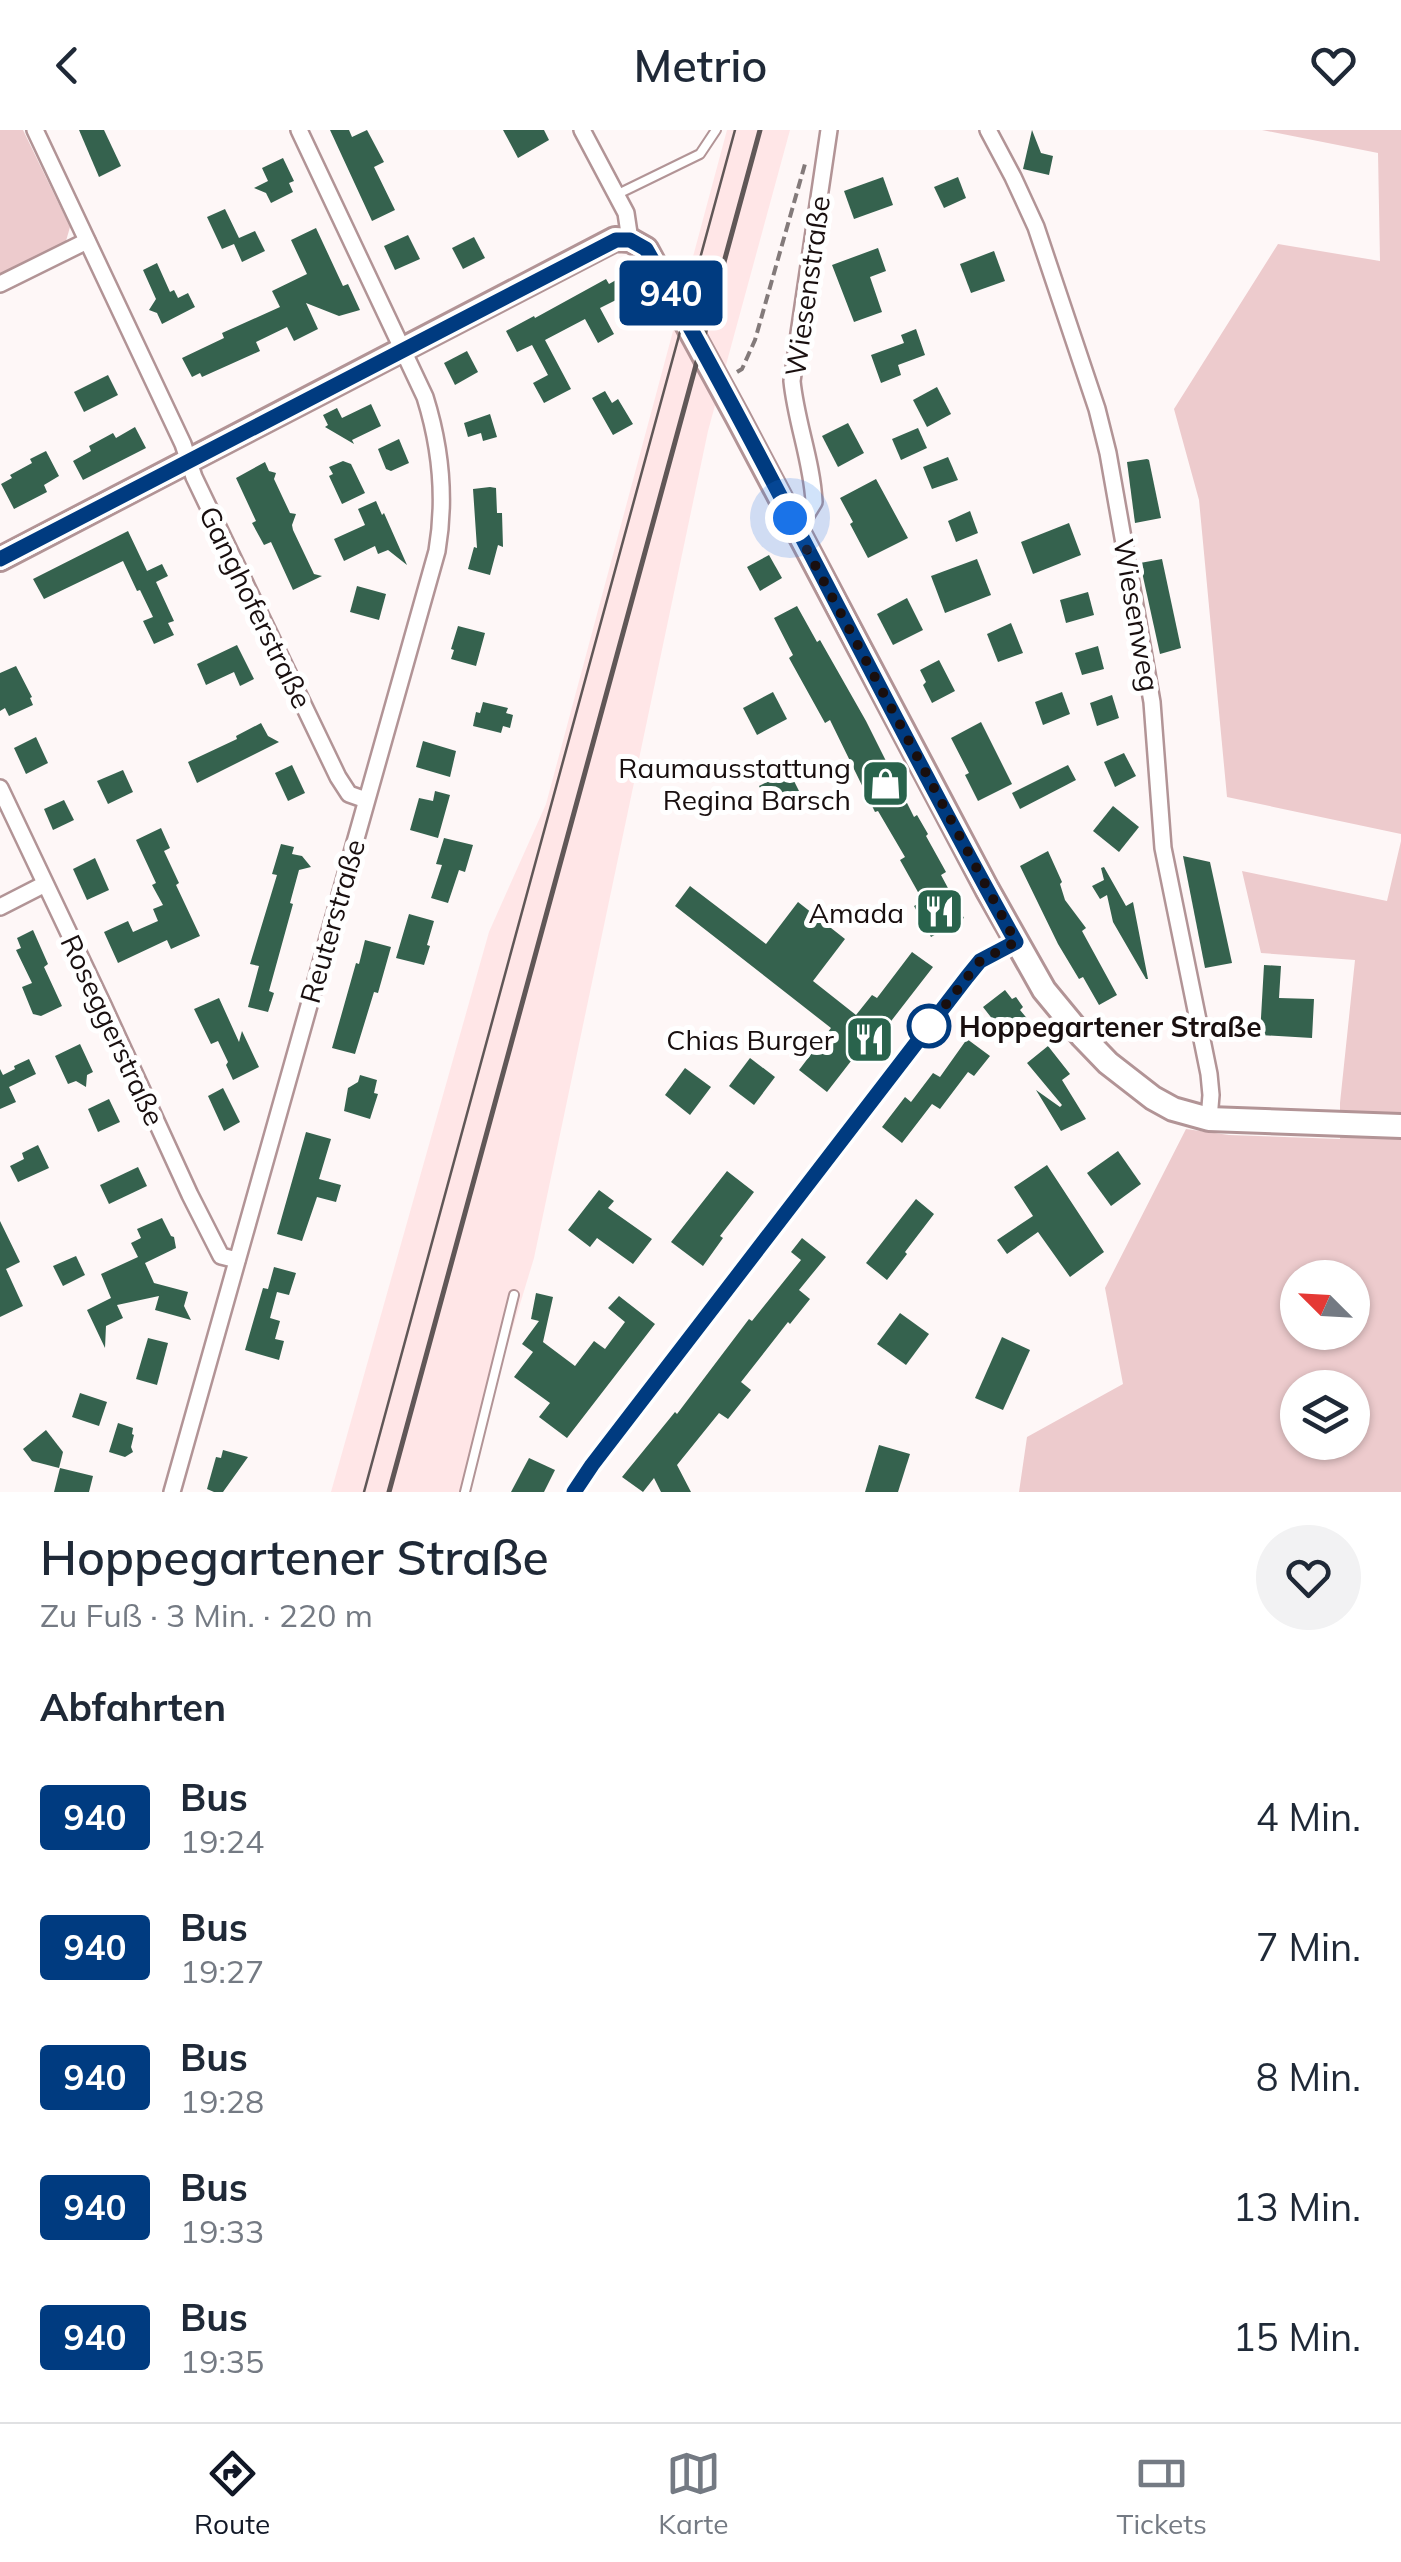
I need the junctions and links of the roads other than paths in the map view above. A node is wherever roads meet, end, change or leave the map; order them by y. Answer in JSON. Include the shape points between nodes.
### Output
{"nodes":[{"id":1,"x":35,"y":130,"type":"edge"},
{"id":2,"x":299,"y":130,"type":"edge"},
{"id":3,"x":582,"y":130,"type":"edge"},
{"id":4,"x":716,"y":130,"type":"edge"},
{"id":5,"x":829,"y":130,"type":"edge"},
{"id":6,"x":988,"y":130,"type":"edge"},
{"id":7,"x":616,"y":195,"type":"junction"},
{"id":8,"x":630,"y":240,"type":"junction"},
{"id":9,"x":86,"y":241,"type":"junction"},
{"id":10,"x":0,"y":284,"type":"edge"},
{"id":11,"x":403,"y":350,"type":"junction"},
{"id":12,"x":190,"y":460,"type":"junction"},
{"id":13,"x":792,"y":524,"type":"junction"},
{"id":14,"x":0,"y":560,"type":"edge"},
{"id":15,"x":0,"y":788,"type":"edge"},
{"id":16,"x":366,"y":800,"type":"junction"},
{"id":17,"x":45,"y":884,"type":"junction"},
{"id":18,"x":0,"y":908,"type":"edge"},
{"id":19,"x":1016,"y":942,"type":"junction"},
{"id":20,"x":1209,"y":1119,"type":"junction"},
{"id":21,"x":1401,"y":1126,"type":"edge"},
{"id":22,"x":237,"y":1260,"type":"junction"},
{"id":23,"x":514,"y":1295,"type":"dead end"},
{"id":24,"x":172,"y":1492,"type":"edge"},
{"id":25,"x":466,"y":1492,"type":"edge"},
{"id":26,"x":574,"y":1492,"type":"edge"}],
"edges":[{"from":1,"to":9,"type":"street","name":"Ganghoferstraße"},
{"from":2,"to":11,"type":"street","name":"Reuterstraße"},
{"from":3,"to":7,"type":"street"},
{"from":4,"to":7,"type":"lane","via":[[700,154]]},
{"from":5,"to":13,"type":"street","name":"Wiesenstraße","via":[[792,381],[814,502]]},
{"from":6,"to":20,"type":"street","name":"Wiesenweg","via":[[1036,227],[1108,453],[1152,702],[1163,848],[1209,1074]]},
{"from":7,"to":8,"type":"street"},
{"from":8,"to":11,"type":"street","via":[[616,240]]},
{"from":8,"to":13,"type":"street","via":[[646,249]]},
{"from":9,"to":10,"type":"street"},
{"from":9,"to":12,"type":"street","name":"Ganghoferstraße"},
{"from":11,"to":12,"type":"street"},
{"from":11,"to":16,"type":"street","name":"Reuterstraße","via":[[434,426],[442,521]]},
{"from":12,"to":14,"type":"street"},
{"from":12,"to":16,"type":"street","name":"Ganghoferstraße","via":[[338,777],[350,794]]},
{"from":13,"to":19,"type":"street"},
{"from":15,"to":17,"type":"street","name":"Roseggerstraße"},
{"from":16,"to":22,"type":"street","name":"Reuterstraße"},
{"from":17,"to":18,"type":"street"},
{"from":17,"to":22,"type":"street","name":"Roseggerstraße","via":[[216,1247]]},
{"from":19,"to":20,"type":"street","via":[[1060,1012],[1108,1063],[1153,1098]]},
{"from":19,"to":26,"type":"street","via":[[980,961],[967,977]]},
{"from":20,"to":21,"type":"street"},
{"from":22,"to":24,"type":"street","name":"Reuterstraße"},
{"from":23,"to":25,"type":"lane"}]}
